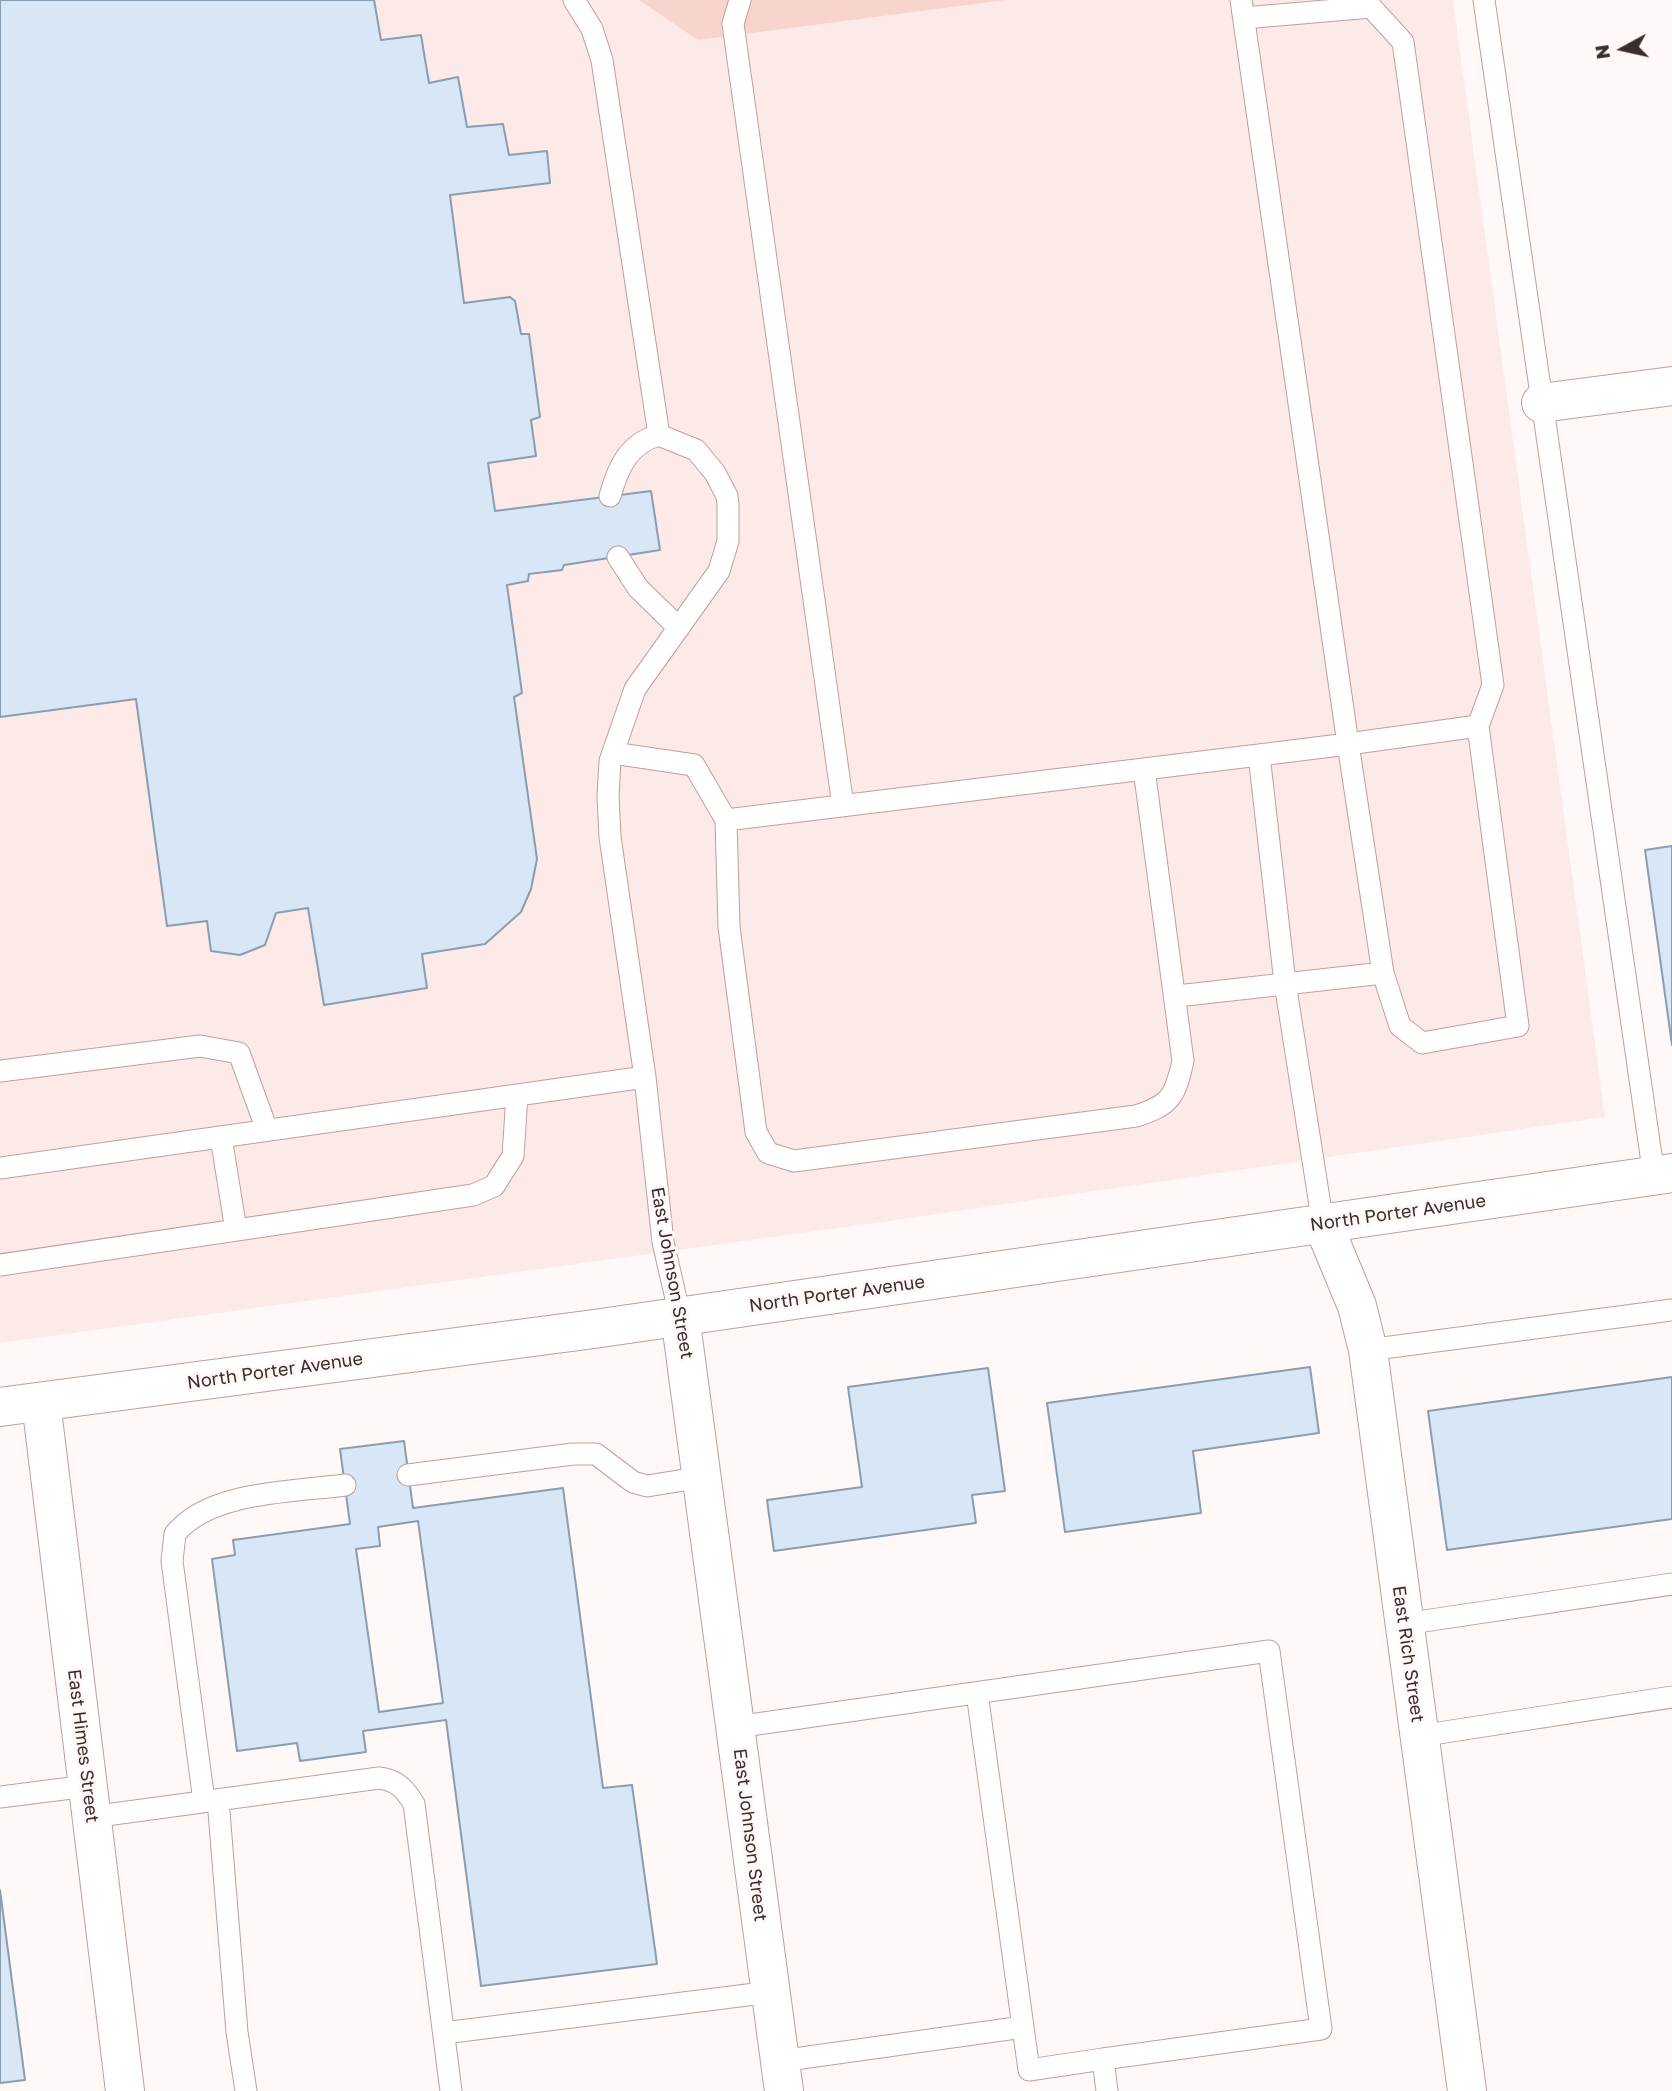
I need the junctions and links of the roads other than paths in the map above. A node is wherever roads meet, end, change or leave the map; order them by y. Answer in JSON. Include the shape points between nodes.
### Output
{"nodes":[{"id":1,"x":574,"y":0,"type":"edge"},
{"id":2,"x":740,"y":0,"type":"edge"},
{"id":3,"x":1484,"y":0,"type":"edge"},
{"id":4,"x":1242,"y":9,"type":"edge"},
{"id":5,"x":1672,"y":386,"type":"edge"},
{"id":6,"x":1541,"y":403,"type":"junction"},
{"id":7,"x":659,"y":435,"type":"junction"},
{"id":8,"x":610,"y":496,"type":"dead end"},
{"id":9,"x":618,"y":556,"type":"dead end"},
{"id":10,"x":679,"y":628,"type":"junction"},
{"id":11,"x":1478,"y":726,"type":"junction"},
{"id":12,"x":1348,"y":744,"type":"junction"},
{"id":13,"x":612,"y":753,"type":"junction"},
{"id":14,"x":1259,"y":755,"type":"junction"},
{"id":15,"x":1144,"y":769,"type":"junction"},
{"id":16,"x":843,"y":806,"type":"junction"},
{"id":17,"x":726,"y":820,"type":"junction"},
{"id":18,"x":1383,"y":973,"type":"junction"},
{"id":19,"x":1285,"y":983,"type":"junction"},
{"id":20,"x":1177,"y":996,"type":"junction"},
{"id":21,"x":0,"y":1071,"type":"edge"},
{"id":22,"x":645,"y":1077,"type":"junction"},
{"id":23,"x":517,"y":1095,"type":"junction"},
{"id":24,"x":267,"y":1130,"type":"junction"},
{"id":25,"x":221,"y":1137,"type":"junction"},
{"id":26,"x":0,"y":1168,"type":"edge"},
{"id":27,"x":1663,"y":1174,"type":"edge"},
{"id":28,"x":1323,"y":1224,"type":"junction"},
{"id":29,"x":236,"y":1230,"type":"junction"},
{"id":30,"x":0,"y":1265,"type":"edge"},
{"id":31,"x":1672,"y":1310,"type":"edge"},
{"id":32,"x":680,"y":1317,"type":"junction"},
{"id":33,"x":1368,"y":1350,"type":"junction"},
{"id":34,"x":41,"y":1402,"type":"junction"},
{"id":35,"x":0,"y":1407,"type":"edge"},
{"id":36,"x":408,"y":1475,"type":"dead end"},
{"id":37,"x":703,"y":1477,"type":"junction"},
{"id":38,"x":345,"y":1485,"type":"dead end"},
{"id":39,"x":1672,"y":1584,"type":"edge"},
{"id":40,"x":1404,"y":1623,"type":"junction"},
{"id":41,"x":976,"y":1693,"type":"junction"},
{"id":42,"x":1672,"y":1697,"type":"edge"},
{"id":43,"x":736,"y":1727,"type":"junction"},
{"id":44,"x":1419,"y":1736,"type":"junction"},
{"id":45,"x":0,"y":1797,"type":"edge"},
{"id":46,"x":89,"y":1801,"type":"junction"},
{"id":47,"x":211,"y":1801,"type":"junction"},
{"id":48,"x":771,"y":1992,"type":"junction"},
{"id":49,"x":1023,"y":2026,"type":"junction"},
{"id":50,"x":444,"y":2033,"type":"junction"},
{"id":51,"x":1103,"y":2059,"type":"junction"},
{"id":52,"x":782,"y":2076,"type":"edge"},
{"id":53,"x":125,"y":2091,"type":"edge"},
{"id":54,"x":246,"y":2091,"type":"edge"},
{"id":55,"x":451,"y":2091,"type":"edge"},
{"id":56,"x":1107,"y":2091,"type":"edge"},
{"id":57,"x":1467,"y":2091,"type":"edge"}],
"edges":[{"from":1,"to":7,"type":"lane","via":[[592,29],[602,60]]},
{"from":2,"to":16,"type":"lane","via":[[733,24]]},
{"from":3,"to":6,"type":"lane"},
{"from":4,"to":11,"type":"lane","via":[[1371,7],[1403,41],[1493,685]]},
{"from":4,"to":12,"type":"lane"},
{"from":5,"to":6,"type":"street"},
{"from":6,"to":27,"type":"lane"},
{"from":7,"to":8,"type":"lane","via":[[633,448],[617,471]]},
{"from":7,"to":10,"type":"lane","name":"East Johnson Street","via":[[696,450],[727,496],[728,541],[719,570]]},
{"from":9,"to":10,"type":"lane","via":[[638,588]]},
{"from":10,"to":13,"type":"lane","name":"East Johnson Street","via":[[635,689]]},
{"from":11,"to":12,"type":"lane"},
{"from":11,"to":18,"type":"lane","via":[[1518,1026],[1422,1042],[1400,1026]]},
{"from":12,"to":14,"type":"lane"},
{"from":12,"to":18,"type":"lane"},
{"from":13,"to":17,"type":"lane","via":[[694,765]]},
{"from":13,"to":22,"type":"lane","name":"East Johnson Street","via":[[610,837]]},
{"from":14,"to":15,"type":"lane"},
{"from":14,"to":19,"type":"lane"},
{"from":15,"to":16,"type":"lane"},
{"from":15,"to":20,"type":"lane"},
{"from":16,"to":17,"type":"lane"},
{"from":17,"to":20,"type":"lane","via":[[729,927],[750,1097],[756,1132],[768,1153],[794,1161],[1161,1109],[1176,1091],[1183,1061]]},
{"from":18,"to":19,"type":"lane"},
{"from":19,"to":20,"type":"lane"},
{"from":19,"to":28,"type":"lane"},
{"from":21,"to":24,"type":"lane","via":[[200,1046],[239,1053]]},
{"from":22,"to":23,"type":"lane"},
{"from":22,"to":32,"type":"lane","name":"East Johnson Street","via":[[663,1242]]},
{"from":23,"to":24,"type":"lane"},
{"from":23,"to":29,"type":"lane","via":[[513,1156],[494,1186],[473,1195]]},
{"from":24,"to":25,"type":"lane"},
{"from":25,"to":26,"type":"lane"},
{"from":25,"to":29,"type":"lane"},
{"from":27,"to":28,"type":"street","name":"North Porter Avenue"},
{"from":28,"to":32,"type":"street","name":"North Porter Avenue"},
{"from":28,"to":33,"type":"street","name":"East Rich Street","via":[[1357,1306]]},
{"from":29,"to":30,"type":"lane"},
{"from":31,"to":33,"type":"lane"},
{"from":32,"to":34,"type":"street","name":"North Porter Avenue"},
{"from":32,"to":37,"type":"street","name":"East Johnson Street"},
{"from":33,"to":40,"type":"street","name":"East Rich Street"},
{"from":34,"to":35,"type":"street","name":"North Porter Avenue"},
{"from":34,"to":46,"type":"street","name":"East Himes Street"},
{"from":36,"to":37,"type":"lane","via":[[596,1454],[633,1482],[648,1486]]},
{"from":37,"to":43,"type":"street","name":"East Johnson Street"},
{"from":38,"to":47,"type":"lane","via":[[222,1503],[198,1513],[175,1534],[172,1561]]},
{"from":39,"to":40,"type":"lane"},
{"from":40,"to":44,"type":"street","name":"East Rich Street"},
{"from":41,"to":43,"type":"lane"},
{"from":41,"to":49,"type":"lane"},
{"from":41,"to":51,"type":"lane","via":[[1269,1651],[1321,2029]]},
{"from":42,"to":44,"type":"lane"},
{"from":43,"to":48,"type":"street","name":"East Johnson Street"},
{"from":44,"to":57,"type":"street","name":"East Rich Street"},
{"from":45,"to":46,"type":"lane"},
{"from":46,"to":47,"type":"lane"},
{"from":46,"to":53,"type":"street","name":"East Himes Street"},
{"from":47,"to":50,"type":"lane","via":[[379,1778],[392,1779],[407,1791],[414,1804]]},
{"from":47,"to":54,"type":"lane"},
{"from":48,"to":50,"type":"lane"},
{"from":48,"to":52,"type":"street","name":"East Johnson Street"},
{"from":49,"to":51,"type":"lane","via":[[1029,2070]]},
{"from":49,"to":52,"type":"lane"},
{"from":50,"to":55,"type":"lane"},
{"from":51,"to":56,"type":"lane"}]}
